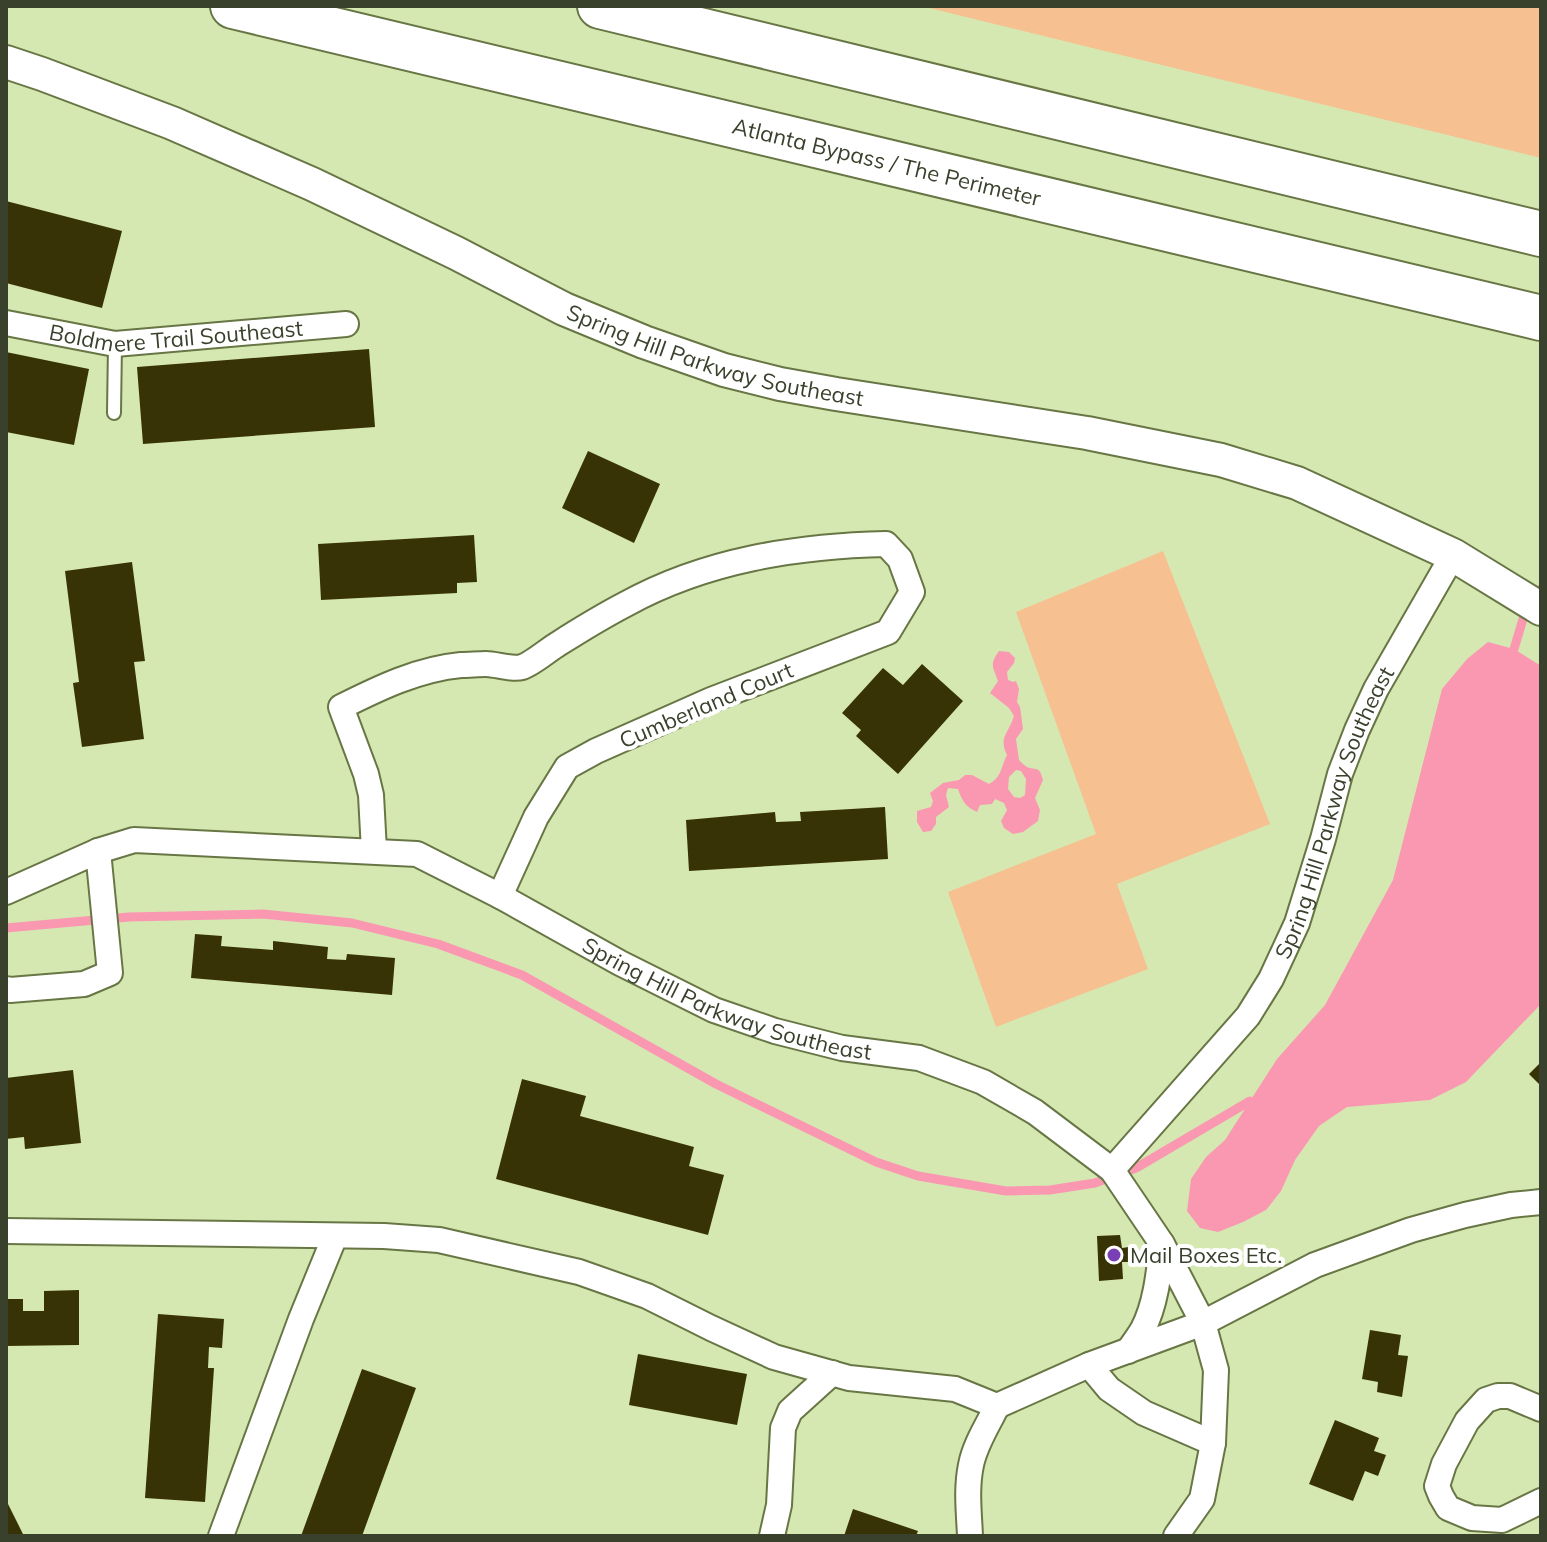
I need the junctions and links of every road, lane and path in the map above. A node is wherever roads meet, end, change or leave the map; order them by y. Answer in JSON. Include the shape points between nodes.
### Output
{"nodes":[{"id":1,"x":233,"y":6,"type":"edge"},
{"id":2,"x":600,"y":6,"type":"edge"},
{"id":3,"x":6,"y":62,"type":"edge"},
{"id":4,"x":1541,"y":234,"type":"edge"},
{"id":5,"x":1541,"y":318,"type":"edge"},
{"id":6,"x":6,"y":323,"type":"edge"},
{"id":7,"x":346,"y":324,"type":"dead end"},
{"id":8,"x":115,"y":344,"type":"junction"},
{"id":9,"x":114,"y":413,"type":"dead end"},
{"id":10,"x":1453,"y":555,"type":"junction"},
{"id":11,"x":1541,"y":609,"type":"edge"},
{"id":12,"x":98,"y":851,"type":"junction"},
{"id":13,"x":374,"y":851,"type":"junction"},
{"id":14,"x":6,"y":892,"type":"edge"},
{"id":15,"x":500,"y":896,"type":"junction"},
{"id":16,"x":6,"y":989,"type":"edge"},
{"id":17,"x":1112,"y":1170,"type":"junction"},
{"id":18,"x":1541,"y":1202,"type":"edge"},
{"id":19,"x":6,"y":1231,"type":"edge"},
{"id":20,"x":335,"y":1236,"type":"junction"},
{"id":21,"x":1162,"y":1244,"type":"junction"},
{"id":22,"x":1203,"y":1323,"type":"junction"},
{"id":23,"x":1128,"y":1351,"type":"junction"},
{"id":24,"x":1089,"y":1365,"type":"junction"},
{"id":25,"x":832,"y":1373,"type":"junction"},
{"id":26,"x":997,"y":1406,"type":"junction"},
{"id":27,"x":1541,"y":1409,"type":"edge"},
{"id":28,"x":1213,"y":1443,"type":"junction"},
{"id":29,"x":1541,"y":1501,"type":"edge"},
{"id":30,"x":221,"y":1536,"type":"edge"},
{"id":31,"x":772,"y":1536,"type":"edge"},
{"id":32,"x":970,"y":1536,"type":"edge"},
{"id":33,"x":1176,"y":1536,"type":"edge"}],
"edges":[{"from":1,"to":5,"type":"highway","name":"Atlanta Bypass / The Perimeter"},
{"from":2,"to":4,"type":"highway"},
{"from":3,"to":10,"type":"street","name":"Spring Hill Parkway Southeast","via":[[172,123],[312,184],[564,309],[724,370],[1221,460],[1297,483]]},
{"from":6,"to":8,"type":"street","name":"Boldmere Trail Southeast"},
{"from":7,"to":8,"type":"street","name":"Boldmere Trail Southeast"},
{"from":8,"to":9,"type":"lane"},
{"from":10,"to":11,"type":"street","name":"Spring Hill Parkway Southeast"},
{"from":10,"to":17,"type":"street","name":"Spring Hill Parkway Southeast","via":[[1357,730],[1297,923],[1271,979],[1248,1016]]},
{"from":12,"to":13,"type":"street","name":"Spring Hill Parkway Southeast","via":[[134,840]]},
{"from":12,"to":14,"type":"street","name":"Spring Hill Parkway Southeast"},
{"from":12,"to":16,"type":"street","via":[[110,973],[84,984]]},
{"from":13,"to":15,"type":"street","name":"Spring Hill Parkway Southeast","via":[[417,854]]},
{"from":13,"to":15,"type":"street","name":"Cumberland Court","via":[[371,795],[341,707],[398,680],[436,670],[486,664],[521,668],[631,601],[675,580],[731,563],[836,545],[886,544],[900,559],[912,592],[888,632],[711,700],[567,767],[536,817]]},
{"from":15,"to":17,"type":"street","name":"Spring Hill Parkway Southeast","via":[[714,1010],[842,1048],[919,1058],[983,1082],[1035,1112]]},
{"from":17,"to":21,"type":"street","name":"Spring Hill Parkway Southeast"},
{"from":18,"to":22,"type":"street","via":[[1465,1215],[1397,1235],[1315,1265]]},
{"from":19,"to":20,"type":"street"},
{"from":20,"to":25,"type":"street","via":[[439,1240],[579,1272],[647,1296],[774,1357]]},
{"from":20,"to":30,"type":"street"},
{"from":21,"to":22,"type":"street","name":"Spring Hill Parkway Southeast"},
{"from":21,"to":23,"type":"street","via":[[1144,1327]]},
{"from":22,"to":23,"type":"street"},
{"from":22,"to":28,"type":"street","name":"Spring Hill Parkway Southeast","via":[[1216,1370]]},
{"from":23,"to":24,"type":"street"},
{"from":24,"to":26,"type":"street"},
{"from":24,"to":28,"type":"street","via":[[1109,1389],[1144,1413]]},
{"from":25,"to":26,"type":"street","via":[[955,1389]]},
{"from":25,"to":31,"type":"street","via":[[790,1411],[783,1428]]},
{"from":26,"to":32,"type":"street","via":[[971,1464]]},
{"from":27,"to":29,"type":"street","via":[[1510,1396],[1486,1400],[1467,1421],[1437,1486],[1448,1508],[1472,1518],[1502,1520]]},
{"from":28,"to":33,"type":"street","name":"Spring Hill Parkway Southeast","via":[[1202,1499]]}]}
